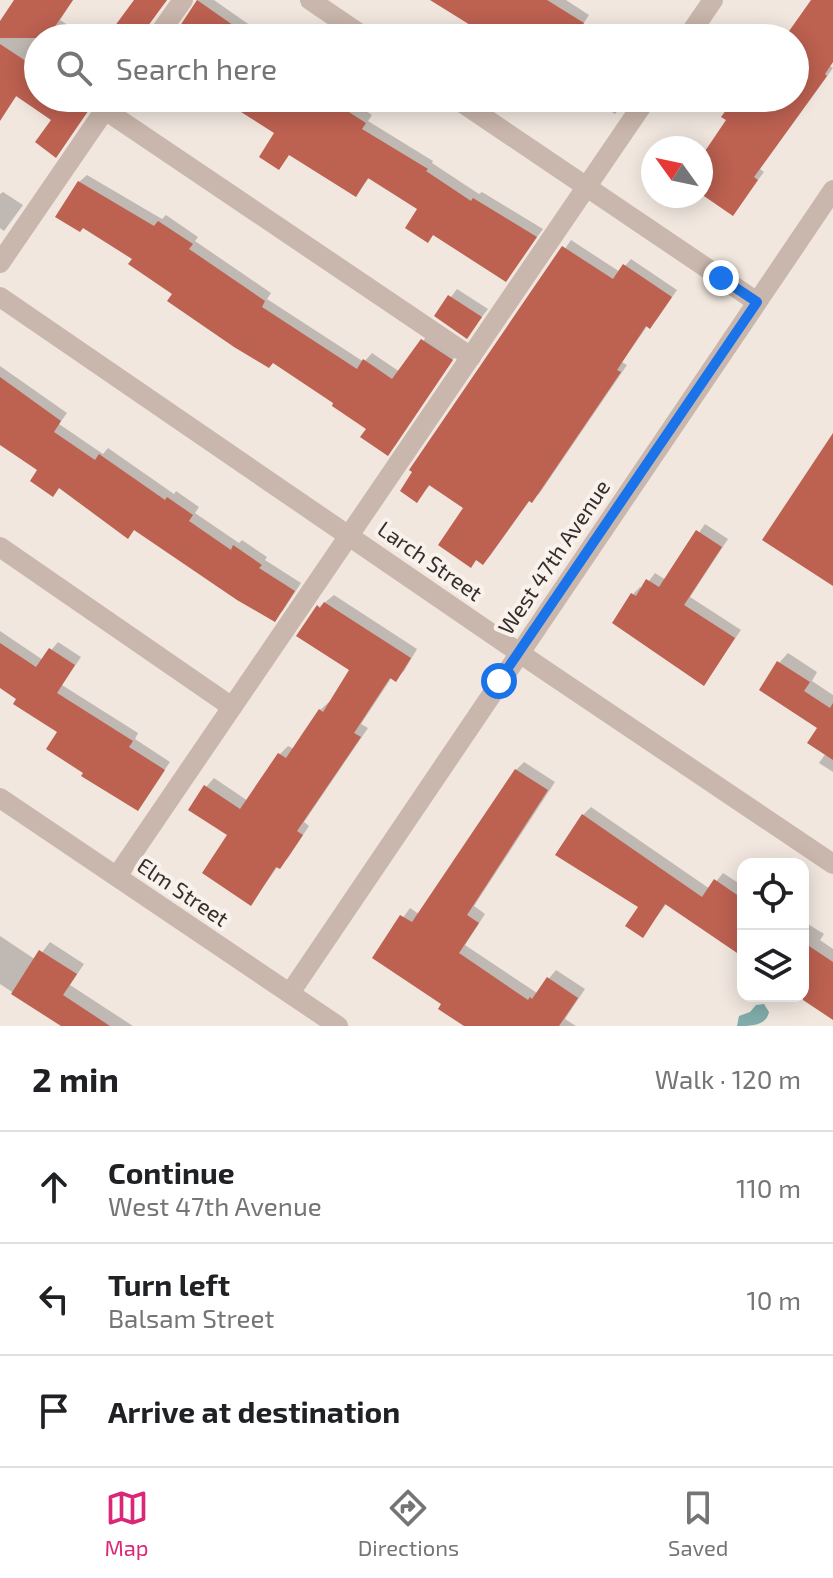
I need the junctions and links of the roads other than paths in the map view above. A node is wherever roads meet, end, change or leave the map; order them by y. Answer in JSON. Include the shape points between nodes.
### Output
{"nodes":[{"id":1,"x":183,"y":0,"type":"edge"},
{"id":2,"x":310,"y":0,"type":"edge"},
{"id":3,"x":704,"y":3,"type":"edge"},
{"id":4,"x":166,"y":24,"type":"edge"},
{"id":5,"x":345,"y":24,"type":"edge"},
{"id":6,"x":694,"y":24,"type":"edge"},
{"id":7,"x":104,"y":112,"type":"edge"},
{"id":8,"x":120,"y":112,"type":"edge"},
{"id":9,"x":476,"y":112,"type":"edge"},
{"id":10,"x":638,"y":112,"type":"edge"},
{"id":11,"x":587,"y":187,"type":"junction"},
{"id":12,"x":833,"y":190,"type":"edge"},
{"id":13,"x":0,"y":263,"type":"edge"},
{"id":14,"x":0,"y":297,"type":"edge"},
{"id":15,"x":757,"y":302,"type":"junction"},
{"id":16,"x":471,"y":357,"type":"junction"},
{"id":17,"x":349,"y":534,"type":"junction"},
{"id":18,"x":0,"y":547,"type":"edge"},
{"id":19,"x":519,"y":652,"type":"junction"},
{"id":20,"x":232,"y":707,"type":"junction"},
{"id":21,"x":0,"y":798,"type":"edge"},
{"id":22,"x":833,"y":864,"type":"edge"},
{"id":23,"x":117,"y":876,"type":"junction"},
{"id":24,"x":290,"y":993,"type":"junction"},
{"id":25,"x":338,"y":1026,"type":"edge"}],
"edges":[{"from":1,"to":4,"type":"street"},
{"from":2,"to":5,"type":"street"},
{"from":3,"to":6,"type":"street"},
{"from":7,"to":13,"type":"street"},
{"from":8,"to":16,"type":"street"},
{"from":9,"to":11,"type":"street"},
{"from":10,"to":11,"type":"street"},
{"from":11,"to":15,"type":"street"},
{"from":11,"to":16,"type":"street"},
{"from":12,"to":15,"type":"street","name":"West 47th Avenue"},
{"from":14,"to":17,"type":"street","name":"Larch Street"},
{"from":15,"to":19,"type":"street","name":"West 47th Avenue"},
{"from":16,"to":17,"type":"street"},
{"from":17,"to":19,"type":"street","name":"Larch Street"},
{"from":17,"to":20,"type":"street"},
{"from":18,"to":20,"type":"street"},
{"from":19,"to":22,"type":"street","name":"Larch Street"},
{"from":19,"to":24,"type":"street","name":"West 47th Avenue"},
{"from":20,"to":23,"type":"street"},
{"from":21,"to":23,"type":"street","name":"Elm Street"},
{"from":23,"to":24,"type":"street","name":"Elm Street"},
{"from":24,"to":25,"type":"street","name":"Elm Street"}]}
